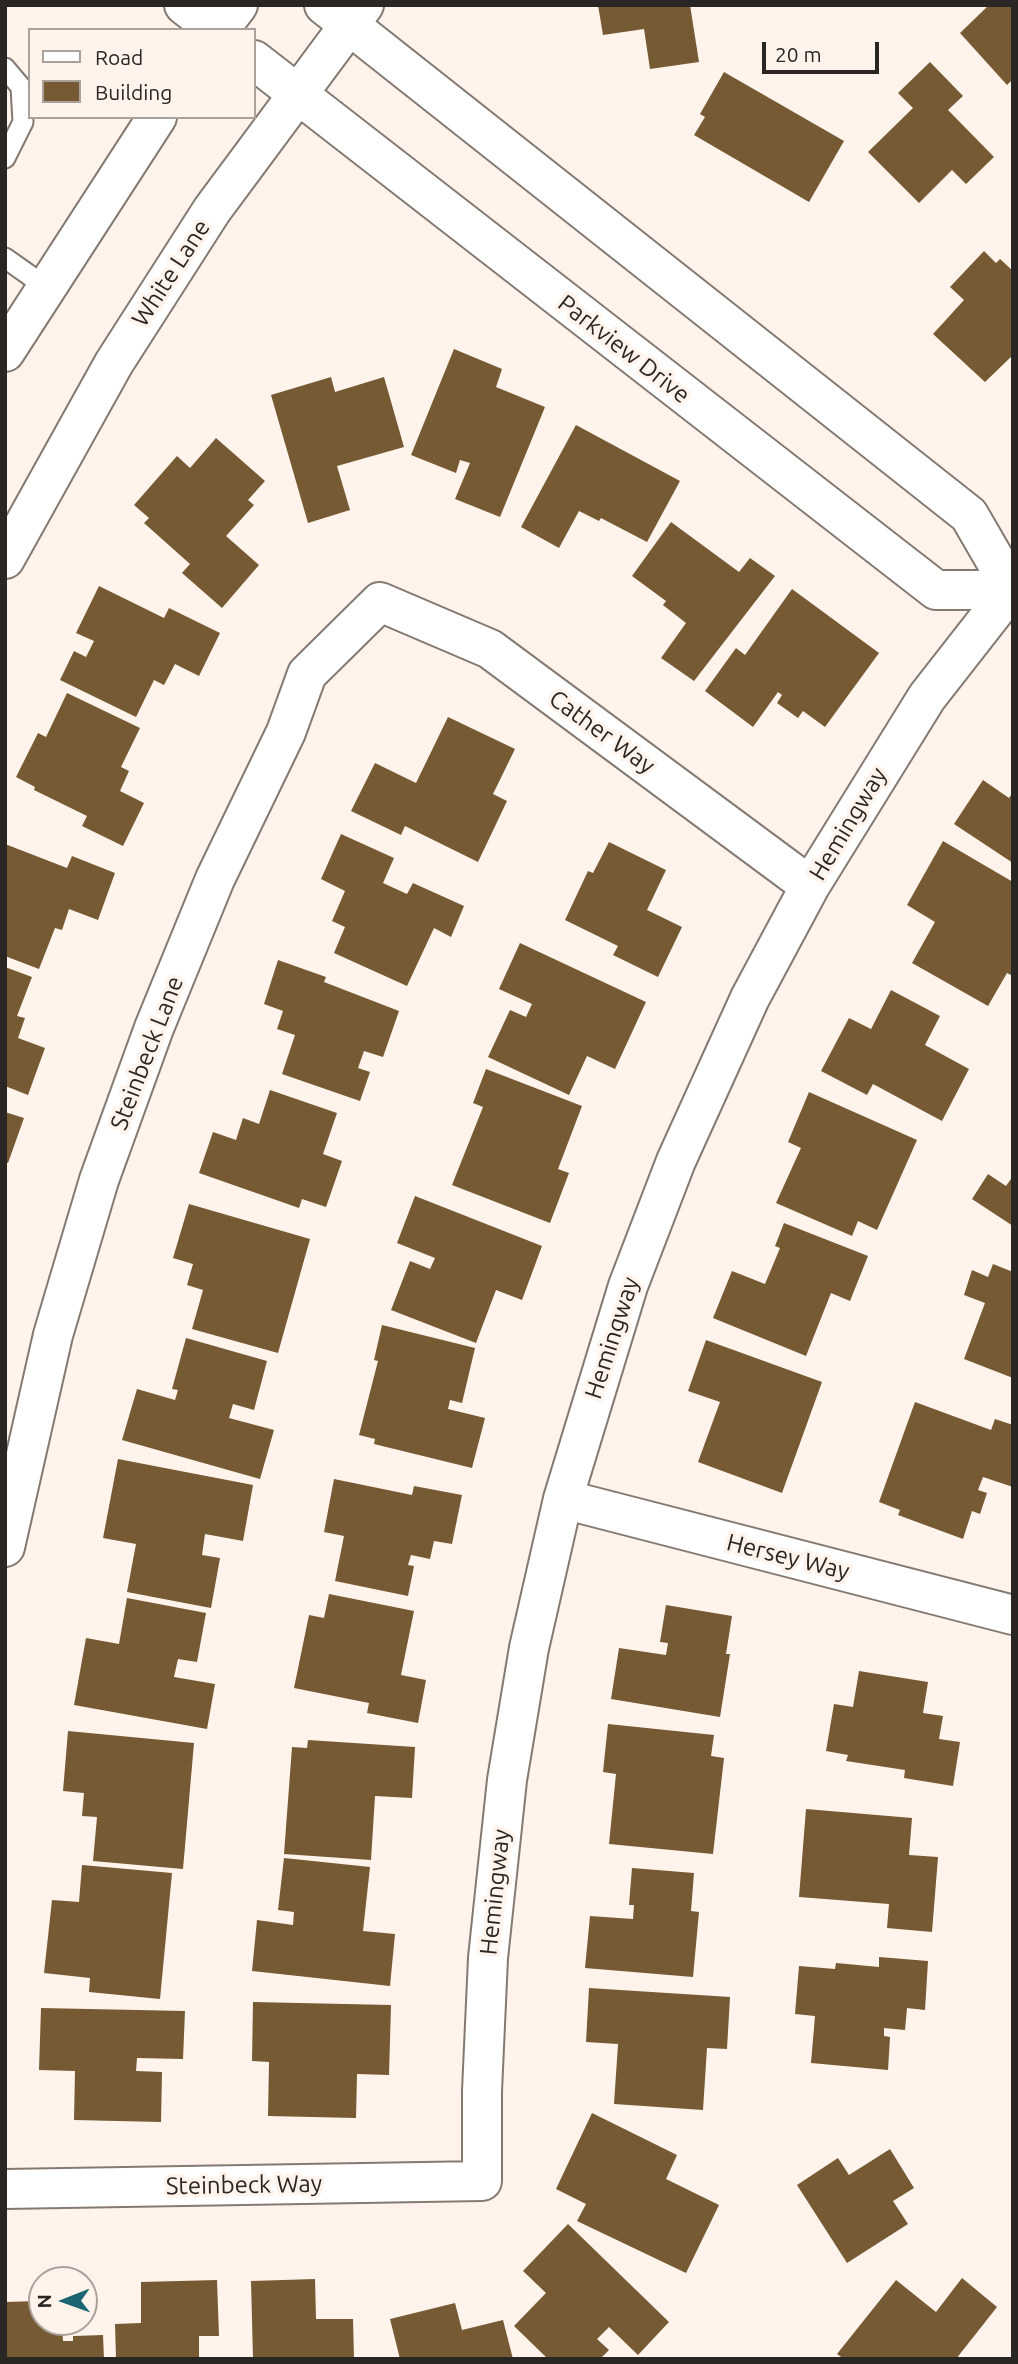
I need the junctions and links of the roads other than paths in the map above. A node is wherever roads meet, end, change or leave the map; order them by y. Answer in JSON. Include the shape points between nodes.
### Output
{"nodes":[{"id":1,"x":184,"y":5,"type":"edge"},
{"id":2,"x":237,"y":5,"type":"edge"},
{"id":3,"x":346,"y":12,"type":"edge"},
{"id":4,"x":214,"y":28,"type":"edge"},
{"id":5,"x":219,"y":28,"type":"edge"},
{"id":6,"x":256,"y":62,"type":"edge"},
{"id":7,"x":5,"y":68,"type":"edge"},
{"id":8,"x":297,"y":94,"type":"junction"},
{"id":9,"x":157,"y":119,"type":"edge"},
{"id":10,"x":5,"y":158,"type":"edge"},
{"id":11,"x":5,"y":258,"type":"edge"},
{"id":12,"x":46,"y":287,"type":"junction"},
{"id":13,"x":5,"y":352,"type":"edge"},
{"id":14,"x":5,"y":559,"type":"edge"},
{"id":15,"x":1012,"y":589,"type":"edge"},
{"id":16,"x":380,"y":602,"type":"joint"},
{"id":17,"x":810,"y":886,"type":"junction"},
{"id":18,"x":563,"y":1499,"type":"junction"},
{"id":19,"x":5,"y":1547,"type":"edge"},
{"id":20,"x":1013,"y":1615,"type":"edge"},
{"id":21,"x":482,"y":2181,"type":"joint"},
{"id":22,"x":5,"y":2189,"type":"edge"}],
"edges":[{"from":1,"to":4,"type":"street"},
{"from":2,"to":5,"type":"street"},
{"from":3,"to":8,"type":"street","name":"White Lane"},
{"from":3,"to":15,"type":"street","via":[[969,515]]},
{"from":6,"to":8,"type":"street","name":"Parkview Drive"},
{"from":7,"to":10,"type":"lane","via":[[21,87],[23,122]]},
{"from":8,"to":14,"type":"street","name":"White Lane","via":[[212,210],[114,363]]},
{"from":8,"to":15,"type":"street","name":"Parkview Drive","via":[[936,590]]},
{"from":9,"to":12,"type":"street"},
{"from":11,"to":12,"type":"lane"},
{"from":12,"to":13,"type":"street"},
{"from":15,"to":17,"type":"street","name":"Hemingway","via":[[927,696]]},
{"from":16,"to":17,"type":"street","name":"Cather Way","via":[[490,649]]},
{"from":16,"to":19,"type":"street","name":"Steinbeck Lane","via":[[307,674],[286,732],[215,878],[154,1028],[99,1180],[53,1335]]},
{"from":17,"to":18,"type":"street","name":"Hemingway","via":[[750,998],[676,1161],[624,1299]]},
{"from":18,"to":20,"type":"street","name":"Hersey Way"},
{"from":18,"to":21,"type":"street","name":"Hemingway","via":[[529,1648],[507,1780],[488,1958]]},
{"from":21,"to":22,"type":"street","name":"Steinbeck Way"}]}
